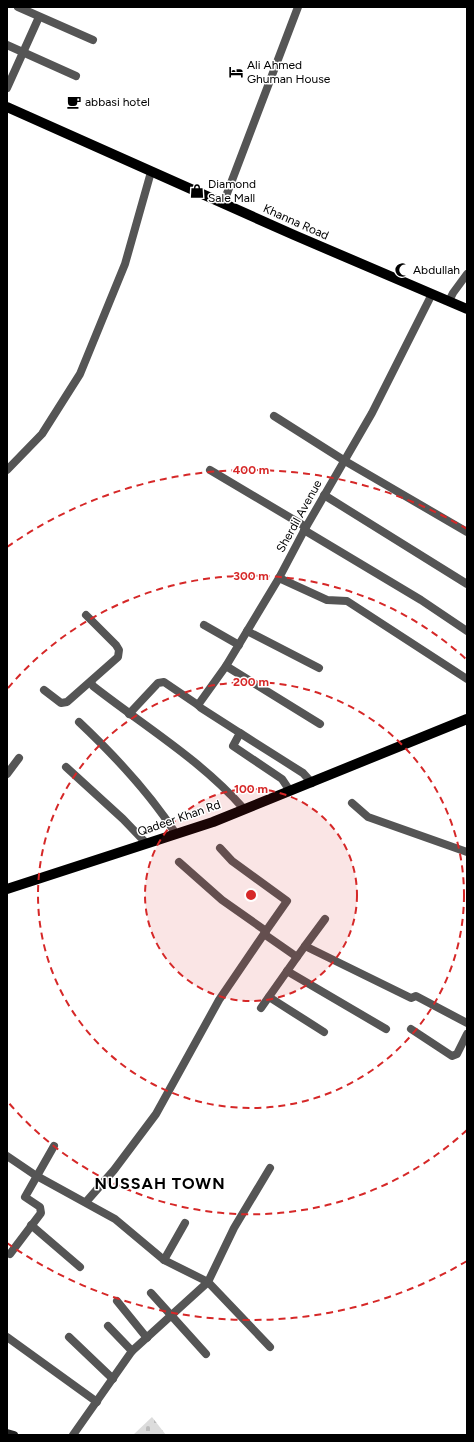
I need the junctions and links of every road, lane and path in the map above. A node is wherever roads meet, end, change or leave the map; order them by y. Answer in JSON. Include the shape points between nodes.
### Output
{"nodes":[{"id":1,"x":18,"y":7,"type":"edge"},
{"id":2,"x":298,"y":7,"type":"edge"},
{"id":3,"x":39,"y":17,"type":"junction"},
{"id":4,"x":93,"y":40,"type":"dead end"},
{"id":5,"x":7,"y":45,"type":"edge"},
{"id":6,"x":23,"y":52,"type":"junction"},
{"id":7,"x":76,"y":76,"type":"dead end"},
{"id":8,"x":7,"y":88,"type":"edge"},
{"id":9,"x":7,"y":107,"type":"edge"},
{"id":10,"x":151,"y":172,"type":"junction"},
{"id":11,"x":222,"y":204,"type":"junction"},
{"id":12,"x":467,"y":274,"type":"edge"},
{"id":13,"x":432,"y":294,"type":"junction"},
{"id":14,"x":450,"y":301,"type":"junction"},
{"id":15,"x":467,"y":309,"type":"edge"},
{"id":16,"x":274,"y":416,"type":"dead end"},
{"id":17,"x":345,"y":460,"type":"junction"},
{"id":18,"x":7,"y":470,"type":"edge"},
{"id":19,"x":210,"y":470,"type":"dead end"},
{"id":20,"x":324,"y":495,"type":"junction"},
{"id":21,"x":305,"y":528,"type":"junction"},
{"id":22,"x":467,"y":532,"type":"edge"},
{"id":23,"x":279,"y":578,"type":"junction"},
{"id":24,"x":467,"y":584,"type":"edge"},
{"id":25,"x":86,"y":615,"type":"dead end"},
{"id":26,"x":204,"y":625,"type":"dead end"},
{"id":27,"x":247,"y":631,"type":"junction"},
{"id":28,"x":467,"y":631,"type":"edge"},
{"id":29,"x":239,"y":645,"type":"junction"},
{"id":30,"x":226,"y":666,"type":"junction"},
{"id":31,"x":320,"y":668,"type":"dead end"},
{"id":32,"x":467,"y":678,"type":"edge"},
{"id":33,"x":91,"y":682,"type":"junction"},
{"id":34,"x":44,"y":690,"type":"dead end"},
{"id":35,"x":198,"y":705,"type":"junction"},
{"id":36,"x":129,"y":714,"type":"junction"},
{"id":37,"x":467,"y":719,"type":"edge"},
{"id":38,"x":79,"y":722,"type":"dead end"},
{"id":39,"x":320,"y":724,"type":"dead end"},
{"id":40,"x":467,"y":725,"type":"edge"},
{"id":41,"x":240,"y":733,"type":"junction"},
{"id":42,"x":19,"y":758,"type":"dead end"},
{"id":43,"x":66,"y":767,"type":"dead end"},
{"id":44,"x":7,"y":774,"type":"edge"},
{"id":45,"x":312,"y":783,"type":"junction"},
{"id":46,"x":290,"y":791,"type":"junction"},
{"id":47,"x":352,"y":804,"type":"dead end"},
{"id":48,"x":244,"y":809,"type":"junction"},
{"id":49,"x":176,"y":834,"type":"junction"},
{"id":50,"x":146,"y":843,"type":"junction"},
{"id":51,"x":220,"y":848,"type":"dead end"},
{"id":52,"x":467,"y":852,"type":"edge"},
{"id":53,"x":179,"y":862,"type":"dead end"},
{"id":54,"x":7,"y":889,"type":"edge"},
{"id":55,"x":7,"y":894,"type":"edge"},
{"id":56,"x":325,"y":919,"type":"dead end"},
{"id":57,"x":265,"y":932,"type":"junction"},
{"id":58,"x":306,"y":946,"type":"junction"},
{"id":59,"x":297,"y":957,"type":"junction"},
{"id":60,"x":288,"y":971,"type":"junction"},
{"id":61,"x":269,"y":997,"type":"junction"},
{"id":62,"x":261,"y":1008,"type":"dead end"},
{"id":63,"x":467,"y":1023,"type":"edge"},
{"id":64,"x":386,"y":1029,"type":"dead end"},
{"id":65,"x":411,"y":1029,"type":"dead end"},
{"id":66,"x":324,"y":1032,"type":"dead end"},
{"id":67,"x":467,"y":1034,"type":"edge"},
{"id":68,"x":54,"y":1146,"type":"dead end"},
{"id":69,"x":7,"y":1156,"type":"edge"},
{"id":70,"x":270,"y":1168,"type":"dead end"},
{"id":71,"x":35,"y":1175,"type":"junction"},
{"id":72,"x":86,"y":1202,"type":"junction"},
{"id":73,"x":185,"y":1223,"type":"dead end"},
{"id":74,"x":31,"y":1225,"type":"junction"},
{"id":75,"x":10,"y":1254,"type":"dead end"},
{"id":76,"x":164,"y":1260,"type":"junction"},
{"id":77,"x":80,"y":1267,"type":"dead end"},
{"id":78,"x":208,"y":1282,"type":"junction"},
{"id":79,"x":151,"y":1293,"type":"dead end"},
{"id":80,"x":117,"y":1301,"type":"dead end"},
{"id":81,"x":172,"y":1315,"type":"junction"},
{"id":82,"x":108,"y":1326,"type":"dead end"},
{"id":83,"x":69,"y":1337,"type":"dead end"},
{"id":84,"x":7,"y":1338,"type":"edge"},
{"id":85,"x":147,"y":1338,"type":"junction"},
{"id":86,"x":270,"y":1347,"type":"dead end"},
{"id":87,"x":132,"y":1352,"type":"junction"},
{"id":88,"x":206,"y":1354,"type":"dead end"},
{"id":89,"x":113,"y":1379,"type":"junction"},
{"id":90,"x":97,"y":1402,"type":"junction"},
{"id":91,"x":7,"y":1433,"type":"edge"},
{"id":92,"x":14,"y":1435,"type":"edge"},
{"id":93,"x":73,"y":1435,"type":"edge"}],
"edges":[{"from":1,"to":3,"type":"street"},
{"from":2,"to":11,"type":"street"},
{"from":3,"to":4,"type":"street"},
{"from":3,"to":6,"type":"street"},
{"from":5,"to":6,"type":"street"},
{"from":6,"to":7,"type":"street"},
{"from":6,"to":8,"type":"street"},
{"from":9,"to":10,"type":"main road","name":"Khanna Road"},
{"from":10,"to":11,"type":"main road","name":"Khanna Road"},
{"from":10,"to":18,"type":"street","via":[[125,264],[80,374],[42,434]]},
{"from":11,"to":13,"type":"main road","name":"Khanna Road"},
{"from":12,"to":14,"type":"street","via":[[452,293]]},
{"from":13,"to":14,"type":"main road","name":"Khanna Road"},
{"from":13,"to":17,"type":"street","name":"Sherdil Avenue"},
{"from":14,"to":15,"type":"main road","name":"Khanna Road"},
{"from":16,"to":17,"type":"street"},
{"from":17,"to":20,"type":"street","name":"Sherdil Avenue"},
{"from":17,"to":22,"type":"street"},
{"from":19,"to":21,"type":"street"},
{"from":20,"to":21,"type":"street","name":"Sherdil Avenue"},
{"from":20,"to":24,"type":"street"},
{"from":21,"to":23,"type":"street","name":"Sherdil Avenue"},
{"from":21,"to":28,"type":"street"},
{"from":23,"to":27,"type":"street","name":"Sherdil Avenue"},
{"from":23,"to":32,"type":"street","via":[[327,600],[347,601]]},
{"from":25,"to":33,"type":"street","via":[[119,650],[118,656]]},
{"from":26,"to":29,"type":"street"},
{"from":27,"to":29,"type":"street","name":"Sherdil Avenue"},
{"from":27,"to":31,"type":"street"},
{"from":29,"to":30,"type":"street","name":"Sherdil Avenue"},
{"from":30,"to":35,"type":"street","name":"Sherdil Avenue"},
{"from":30,"to":39,"type":"street"},
{"from":33,"to":34,"type":"street","via":[[64,704]]},
{"from":33,"to":36,"type":"street"},
{"from":35,"to":36,"type":"street","via":[[164,682],[158,683]]},
{"from":35,"to":41,"type":"street"},
{"from":36,"to":48,"type":"street","via":[[203,768],[228,790]]},
{"from":37,"to":45,"type":"main road","name":"Qadeer Khan Rd"},
{"from":38,"to":49,"type":"street","via":[[114,755]]},
{"from":40,"to":55,"type":"main road","name":"Qadeer Khan Rd","via":[[214,827]]},
{"from":41,"to":45,"type":"street","via":[[303,773]]},
{"from":41,"to":46,"type":"street","via":[[233,746],[282,779]]},
{"from":42,"to":44,"type":"street"},
{"from":43,"to":50,"type":"street"},
{"from":45,"to":46,"type":"main road","name":"Qadeer Khan Rd"},
{"from":46,"to":48,"type":"main road","name":"Qadeer Khan Rd"},
{"from":47,"to":52,"type":"street","via":[[368,817]]},
{"from":48,"to":49,"type":"main road","name":"Qadeer Khan Rd"},
{"from":49,"to":50,"type":"main road","name":"Qadeer Khan Rd"},
{"from":50,"to":54,"type":"main road","name":"Qadeer Khan Rd"},
{"from":51,"to":57,"type":"street","via":[[232,861],[287,901]]},
{"from":53,"to":57,"type":"street","via":[[222,900]]},
{"from":56,"to":58,"type":"street"},
{"from":57,"to":59,"type":"street"},
{"from":57,"to":72,"type":"street","via":[[219,1000],[156,1114]]},
{"from":58,"to":59,"type":"street"},
{"from":58,"to":63,"type":"street","via":[[411,998],[416,996]]},
{"from":59,"to":60,"type":"street"},
{"from":60,"to":61,"type":"street"},
{"from":60,"to":64,"type":"street"},
{"from":61,"to":62,"type":"street"},
{"from":61,"to":66,"type":"street"},
{"from":65,"to":67,"type":"street","via":[[452,1056],[457,1054]]},
{"from":68,"to":71,"type":"street"},
{"from":69,"to":71,"type":"street"},
{"from":70,"to":78,"type":"street","via":[[234,1228]]},
{"from":71,"to":72,"type":"street"},
{"from":71,"to":74,"type":"street","via":[[24,1197],[42,1210]]},
{"from":72,"to":76,"type":"street","via":[[115,1219]]},
{"from":73,"to":76,"type":"street"},
{"from":74,"to":75,"type":"street"},
{"from":74,"to":77,"type":"street"},
{"from":76,"to":78,"type":"street"},
{"from":78,"to":81,"type":"street"},
{"from":78,"to":86,"type":"street"},
{"from":79,"to":81,"type":"street"},
{"from":80,"to":85,"type":"street"},
{"from":81,"to":85,"type":"street"},
{"from":81,"to":88,"type":"street"},
{"from":82,"to":87,"type":"street"},
{"from":83,"to":89,"type":"street"},
{"from":84,"to":90,"type":"street"},
{"from":85,"to":87,"type":"street"},
{"from":87,"to":89,"type":"street"},
{"from":89,"to":90,"type":"street"},
{"from":90,"to":93,"type":"street"},
{"from":91,"to":92,"type":"street"}]}
